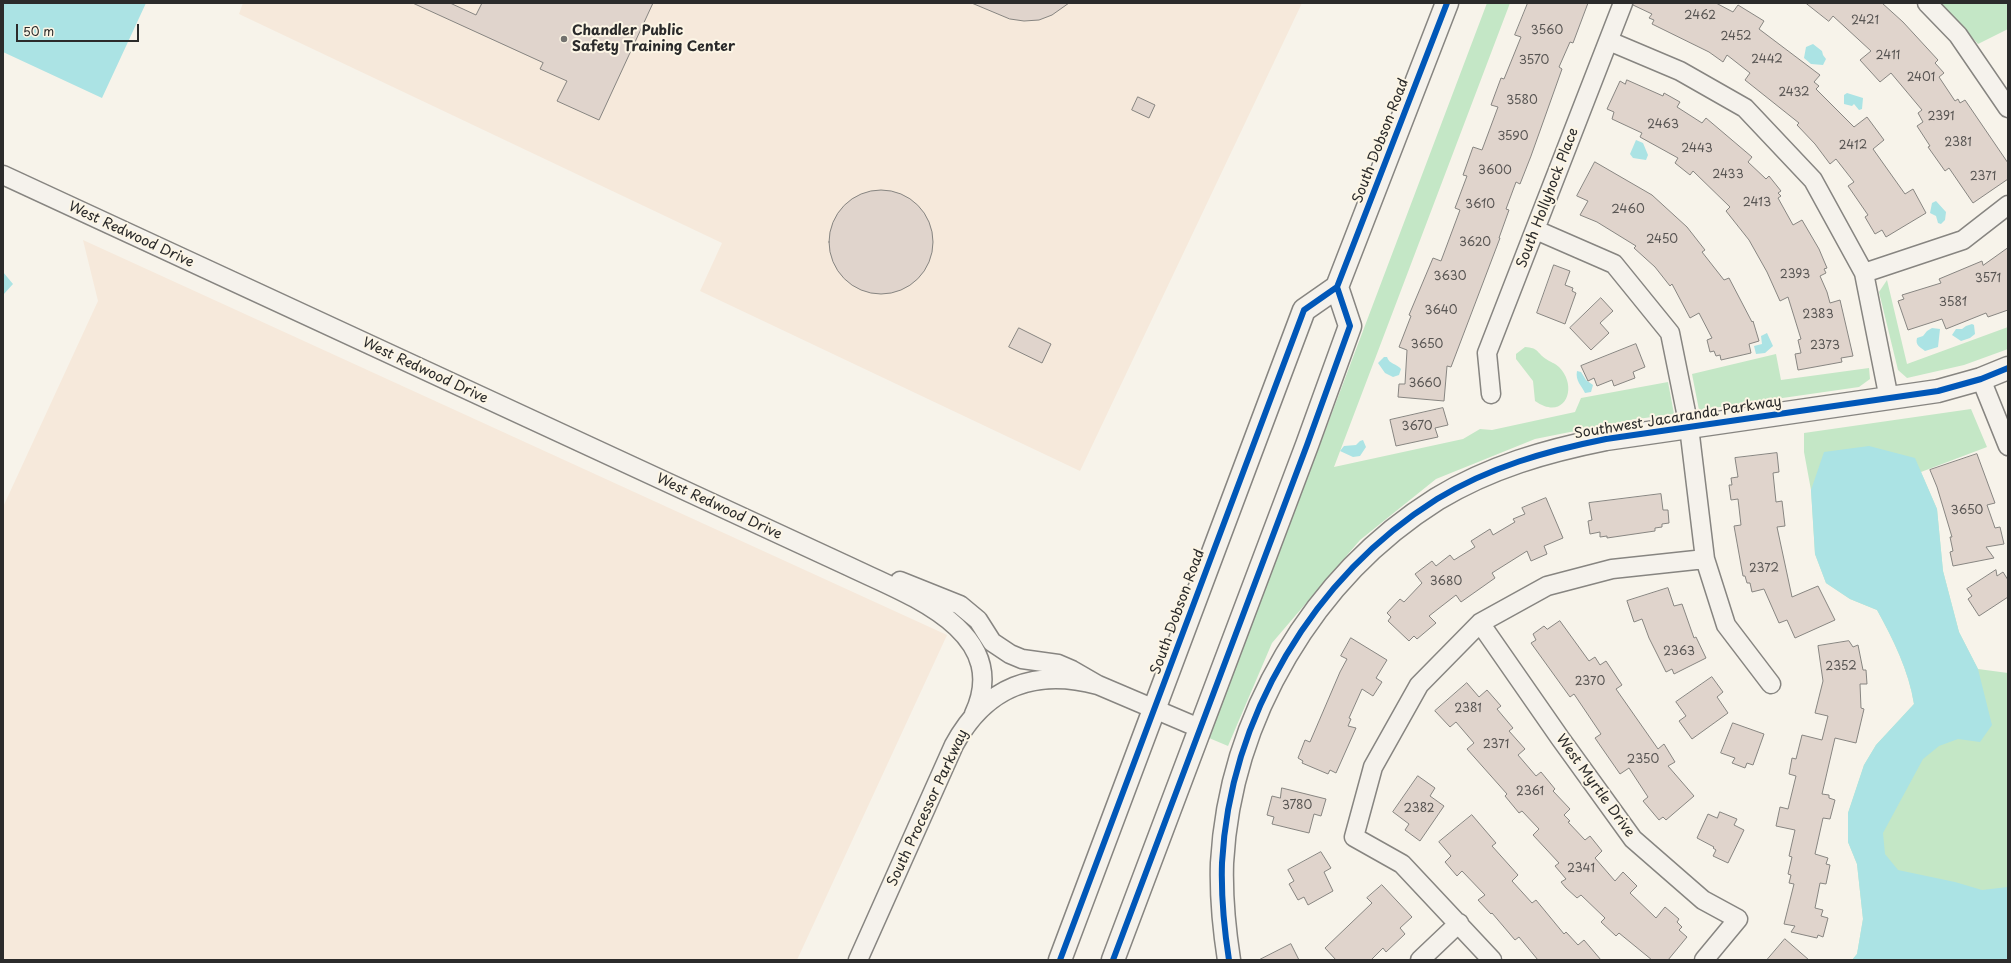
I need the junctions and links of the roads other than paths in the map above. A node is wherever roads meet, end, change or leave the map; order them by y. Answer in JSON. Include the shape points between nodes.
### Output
{"nodes":[{"id":1,"x":1447,"y":3,"type":"edge"},
{"id":2,"x":1623,"y":3,"type":"edge"},
{"id":3,"x":1927,"y":3,"type":"edge"},
{"id":4,"x":1608,"y":41,"type":"junction"},
{"id":5,"x":2008,"y":108,"type":"edge"},
{"id":6,"x":3,"y":175,"type":"edge"},
{"id":7,"x":2008,"y":205,"type":"edge"},
{"id":8,"x":1536,"y":230,"type":"junction"},
{"id":9,"x":1864,"y":273,"type":"junction"},
{"id":10,"x":1337,"y":287,"type":"junction"},
{"id":11,"x":2008,"y":368,"type":"edge"},
{"id":12,"x":1981,"y":379,"type":"junction"},
{"id":13,"x":1491,"y":394,"type":"dead end"},
{"id":14,"x":1889,"y":399,"type":"junction"},
{"id":15,"x":1689,"y":427,"type":"junction"},
{"id":16,"x":2008,"y":446,"type":"edge"},
{"id":17,"x":1705,"y":559,"type":"junction"},
{"id":18,"x":848,"y":566,"type":"junction"},
{"id":19,"x":1480,"y":623,"type":"junction"},
{"id":20,"x":1771,"y":684,"type":"dead end"},
{"id":21,"x":1098,"y":685,"type":"junction"},
{"id":22,"x":1155,"y":709,"type":"junction"},
{"id":23,"x":974,"y":714,"type":"junction"},
{"id":24,"x":1200,"y":728,"type":"junction"},
{"id":25,"x":1459,"y":923,"type":"junction"},
{"id":26,"x":858,"y":960,"type":"edge"},
{"id":27,"x":1060,"y":960,"type":"edge"},
{"id":28,"x":1113,"y":960,"type":"edge"},
{"id":29,"x":1229,"y":960,"type":"edge"},
{"id":30,"x":1420,"y":960,"type":"edge"},
{"id":31,"x":1492,"y":960,"type":"edge"},
{"id":32,"x":1704,"y":960,"type":"edge"}],
"edges":[{"from":1,"to":10,"type":"main road","name":"South Dobson Road"},
{"from":2,"to":4,"type":"street","name":"South Hollyhock Place"},
{"from":3,"to":5,"type":"street","via":[[1958,34]]},
{"from":4,"to":8,"type":"street","name":"South Hollyhock Place"},
{"from":4,"to":9,"type":"street","via":[[1680,71],[1745,108],[1813,180]]},
{"from":6,"to":18,"type":"street","name":"West Redwood Drive"},
{"from":7,"to":9,"type":"street","via":[[1964,240]]},
{"from":8,"to":13,"type":"street","name":"South Hollyhock Place","via":[[1487,353]]},
{"from":8,"to":15,"type":"street","via":[[1614,264],[1670,333]]},
{"from":9,"to":14,"type":"street"},
{"from":10,"to":22,"type":"main road","name":"South Dobson Road","via":[[1304,310]]},
{"from":10,"to":24,"type":"main road","via":[[1350,326]]},
{"from":11,"to":12,"type":"main road","name":"Southwest Jacaranda Parkway"},
{"from":12,"to":14,"type":"main road","name":"Southwest Jacaranda Parkway","via":[[1938,391]]},
{"from":12,"to":16,"type":"street"},
{"from":14,"to":15,"type":"main road","name":"Southwest Jacaranda Parkway"},
{"from":15,"to":17,"type":"street"},
{"from":15,"to":29,"type":"main road","name":"Southwest Jacaranda Parkway","via":[[1606,439],[1525,458],[1505,466],[1438,499],[1357,562],[1339,582],[1311,617],[1269,687],[1255,717],[1236,775],[1225,832],[1222,864],[1224,920]]},
{"from":17,"to":19,"type":"street","via":[[1612,569],[1547,586]]},
{"from":17,"to":20,"type":"street","via":[[1726,625]]},
{"from":18,"to":21,"type":"street","name":"West Redwood Drive","via":[[920,588],[954,602],[970,613],[1000,649],[1022,659],[1058,664]]},
{"from":18,"to":23,"type":"street","name":"West Redwood Drive","via":[[939,612],[968,639],[978,656],[983,676],[980,698]]},
{"from":19,"to":25,"type":"street","via":[[1419,685],[1373,767],[1354,837],[1402,864]]},
{"from":19,"to":32,"type":"street","name":"West Myrtle Drive","via":[[1633,839],[1703,900],[1738,919]]},
{"from":21,"to":22,"type":"street","name":"West Redwood Drive"},
{"from":21,"to":23,"type":"street","name":"South Processor Parkway","via":[[1054,678],[1032,682],[1003,692]]},
{"from":22,"to":24,"type":"street","name":"West Redwood Drive"},
{"from":22,"to":27,"type":"main road","name":"South Dobson Road"},
{"from":23,"to":26,"type":"street","name":"South Processor Parkway","via":[[954,744]]},
{"from":24,"to":28,"type":"main road"},
{"from":25,"to":30,"type":"street"},
{"from":25,"to":31,"type":"street"}]}
